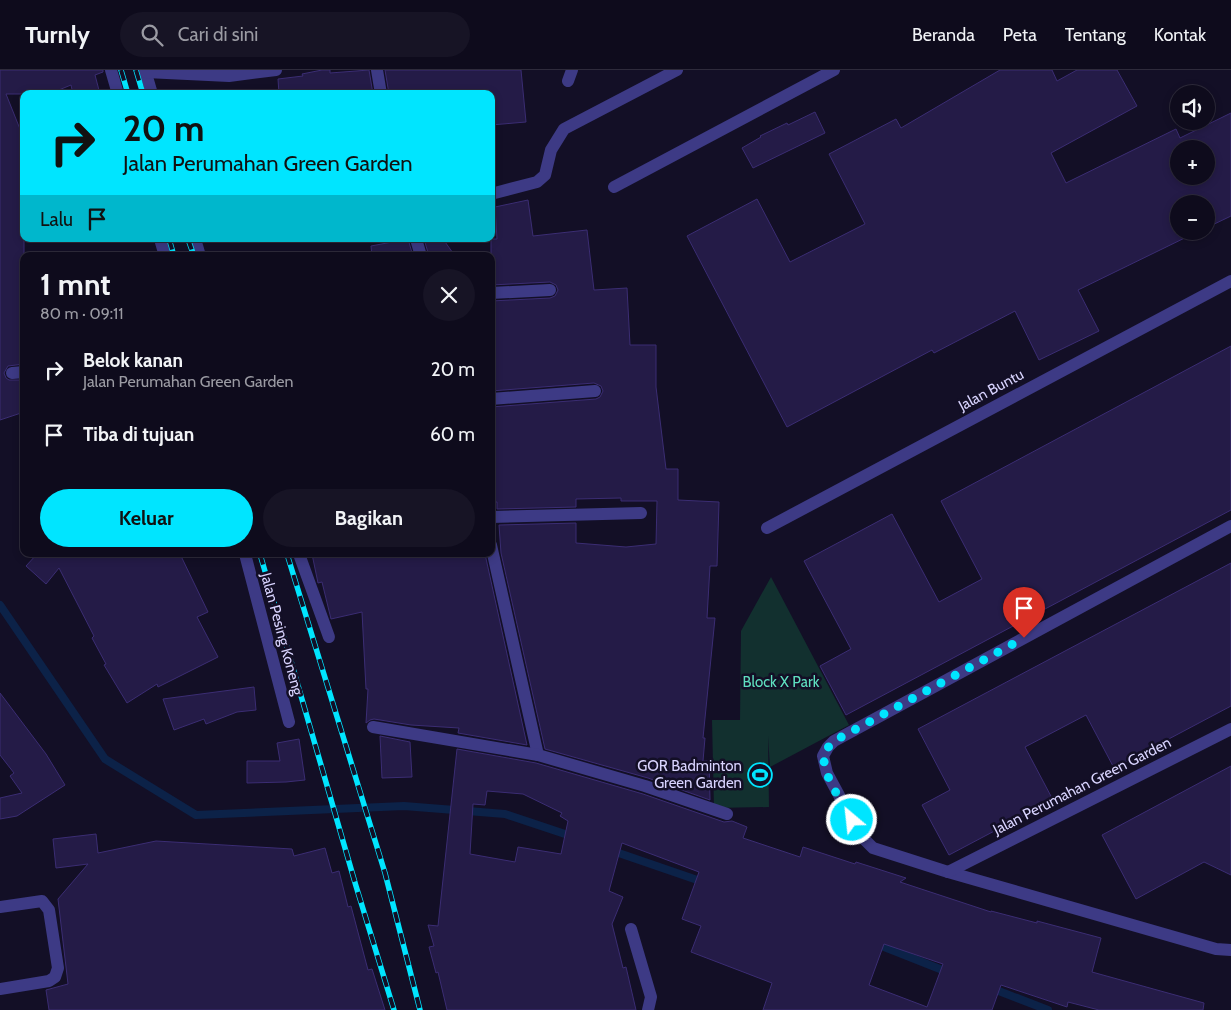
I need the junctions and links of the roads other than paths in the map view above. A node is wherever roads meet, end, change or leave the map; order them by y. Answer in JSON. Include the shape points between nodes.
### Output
{"nodes":[{"id":1,"x":111,"y":70,"type":"edge"},
{"id":2,"x":276,"y":70,"type":"edge"},
{"id":3,"x":377,"y":70,"type":"edge"},
{"id":4,"x":677,"y":70,"type":"edge"},
{"id":5,"x":834,"y":70,"type":"edge"},
{"id":6,"x":146,"y":71,"type":"edge"},
{"id":7,"x":117,"y":90,"type":"edge"},
{"id":8,"x":151,"y":90,"type":"edge"},
{"id":9,"x":380,"y":90,"type":"edge"},
{"id":10,"x":614,"y":187,"type":"dead end"},
{"id":11,"x":495,"y":193,"type":"edge"},
{"id":12,"x":1231,"y":281,"type":"edge"},
{"id":13,"x":550,"y":290,"type":"dead end"},
{"id":14,"x":495,"y":293,"type":"edge"},
{"id":15,"x":595,"y":391,"type":"dead end"},
{"id":16,"x":495,"y":399,"type":"edge"},
{"id":17,"x":641,"y":513,"type":"dead end"},
{"id":18,"x":495,"y":517,"type":"edge"},
{"id":19,"x":1231,"y":526,"type":"edge"},
{"id":20,"x":767,"y":528,"type":"dead end"},
{"id":21,"x":246,"y":557,"type":"edge"},
{"id":22,"x":300,"y":557,"type":"edge"},
{"id":23,"x":494,"y":557,"type":"edge"},
{"id":24,"x":329,"y":637,"type":"dead end"},
{"id":25,"x":289,"y":722,"type":"dead end"},
{"id":26,"x":373,"y":727,"type":"dead end"},
{"id":27,"x":1231,"y":729,"type":"edge"},
{"id":28,"x":538,"y":756,"type":"junction"},
{"id":29,"x":727,"y":814,"type":"dead end"},
{"id":30,"x":948,"y":872,"type":"junction"},
{"id":31,"x":0,"y":907,"type":"edge"},
{"id":32,"x":631,"y":929,"type":"dead end"},
{"id":33,"x":1231,"y":950,"type":"edge"},
{"id":34,"x":0,"y":989,"type":"edge"},
{"id":35,"x":648,"y":1010,"type":"edge"}],
"edges":[{"from":1,"to":7,"type":"street"},
{"from":2,"to":6,"type":"street","via":[[228,76]]},
{"from":3,"to":9,"type":"street"},
{"from":4,"to":11,"type":"street","via":[[564,129],[551,150],[545,175],[537,182]]},
{"from":5,"to":10,"type":"street"},
{"from":6,"to":8,"type":"street"},
{"from":12,"to":20,"type":"street","name":"Jalan Buntu"},
{"from":13,"to":14,"type":"street"},
{"from":15,"to":16,"type":"street"},
{"from":17,"to":18,"type":"street"},
{"from":19,"to":30,"type":"street","via":[[842,736],[828,747],[824,756],[827,773],[867,843],[873,848]]},
{"from":21,"to":25,"type":"street","name":"Jalan Pesing Koneng"},
{"from":22,"to":24,"type":"street"},
{"from":23,"to":28,"type":"street"},
{"from":26,"to":28,"type":"street"},
{"from":27,"to":30,"type":"street","name":"Jalan Perumahan Green Garden"},
{"from":28,"to":29,"type":"street","via":[[645,786]]},
{"from":30,"to":33,"type":"street","via":[[1216,949]]},
{"from":31,"to":34,"type":"street","via":[[42,901],[47,905],[58,968],[55,977],[49,981]]},
{"from":32,"to":35,"type":"street","via":[[651,997]]}]}
